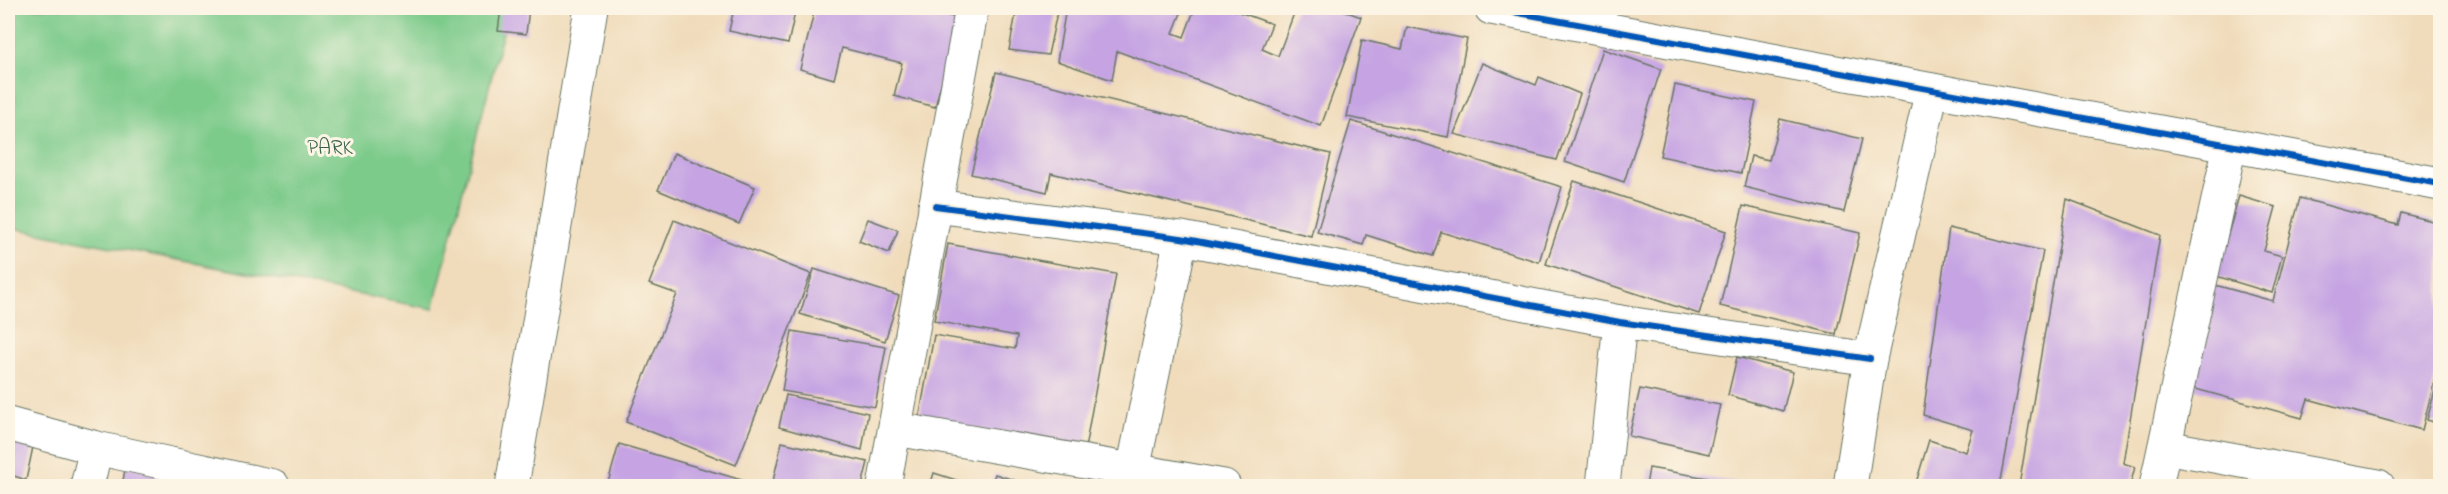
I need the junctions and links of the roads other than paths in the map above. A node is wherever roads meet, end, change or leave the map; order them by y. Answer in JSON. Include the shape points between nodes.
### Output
{"nodes":[{"id":1,"x":591,"y":8,"type":"edge"},
{"id":2,"x":972,"y":8,"type":"edge"},
{"id":3,"x":1491,"y":8,"type":"edge"},
{"id":4,"x":1932,"y":90,"type":"junction"},
{"id":5,"x":2230,"y":145,"type":"junction"},
{"id":6,"x":2440,"y":184,"type":"edge"},
{"id":7,"x":935,"y":206,"type":"junction"},
{"id":8,"x":1181,"y":238,"type":"junction"},
{"id":9,"x":1620,"y":322,"type":"junction"},
{"id":10,"x":1870,"y":359,"type":"junction"},
{"id":11,"x":8,"y":424,"type":"edge"},
{"id":12,"x":896,"y":429,"type":"junction"},
{"id":13,"x":2165,"y":447,"type":"junction"},
{"id":14,"x":96,"y":448,"type":"junction"},
{"id":15,"x":1133,"y":470,"type":"junction"},
{"id":16,"x":233,"y":482,"type":"edge"},
{"id":17,"x":87,"y":486,"type":"edge"},
{"id":18,"x":273,"y":486,"type":"edge"},
{"id":19,"x":512,"y":486,"type":"edge"},
{"id":20,"x":884,"y":486,"type":"edge"},
{"id":21,"x":1224,"y":486,"type":"edge"},
{"id":22,"x":1603,"y":486,"type":"edge"},
{"id":23,"x":1850,"y":486,"type":"edge"},
{"id":24,"x":2156,"y":486,"type":"edge"},
{"id":25,"x":2378,"y":486,"type":"edge"}],
"edges":[{"from":1,"to":19,"type":"street"},
{"from":2,"to":7,"type":"street"},
{"from":3,"to":4,"type":"street"},
{"from":4,"to":5,"type":"street"},
{"from":4,"to":10,"type":"street"},
{"from":5,"to":6,"type":"street"},
{"from":5,"to":13,"type":"street"},
{"from":7,"to":8,"type":"street"},
{"from":7,"to":12,"type":"street"},
{"from":8,"to":9,"type":"street"},
{"from":8,"to":15,"type":"street"},
{"from":9,"to":10,"type":"street"},
{"from":9,"to":22,"type":"street"},
{"from":10,"to":23,"type":"street"},
{"from":11,"to":14,"type":"street"},
{"from":12,"to":15,"type":"street"},
{"from":12,"to":20,"type":"street"},
{"from":13,"to":24,"type":"street"},
{"from":13,"to":25,"type":"street"},
{"from":14,"to":16,"type":"street"},
{"from":14,"to":17,"type":"street"},
{"from":15,"to":21,"type":"street"},
{"from":16,"to":18,"type":"street"}]}
